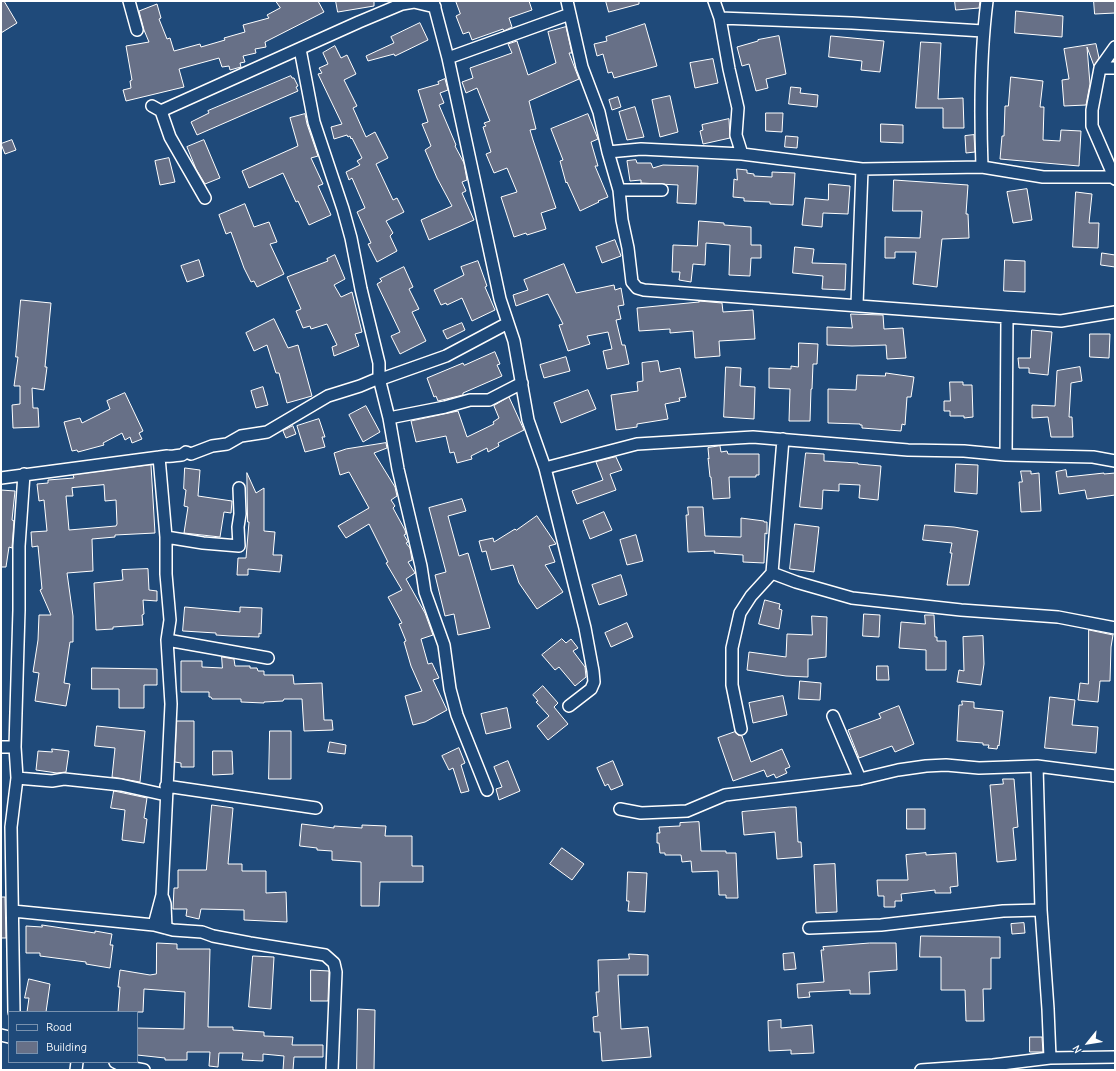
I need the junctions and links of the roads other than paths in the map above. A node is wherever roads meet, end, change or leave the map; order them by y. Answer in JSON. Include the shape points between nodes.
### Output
{"nodes":[{"id":1,"x":129,"y":1,"type":"edge"},
{"id":2,"x":567,"y":1,"type":"edge"},
{"id":3,"x":714,"y":1,"type":"edge"},
{"id":4,"x":987,"y":1,"type":"edge"},
{"id":5,"x":434,"y":4,"type":"edge"},
{"id":6,"x":570,"y":14,"type":"junction"},
{"id":7,"x":720,"y":18,"type":"junction"},
{"id":8,"x":137,"y":30,"type":"dead end"},
{"id":9,"x":983,"y":31,"type":"junction"},
{"id":10,"x":1115,"y":47,"type":"edge"},
{"id":11,"x":300,"y":49,"type":"junction"},
{"id":12,"x":448,"y":58,"type":"junction"},
{"id":13,"x":1100,"y":68,"type":"junction"},
{"id":14,"x":1115,"y":68,"type":"edge"},
{"id":15,"x":608,"y":152,"type":"junction"},
{"id":16,"x":742,"y":154,"type":"junction"},
{"id":17,"x":982,"y":167,"type":"junction"},
{"id":18,"x":862,"y":169,"type":"junction"},
{"id":19,"x":1115,"y":178,"type":"edge"},
{"id":20,"x":619,"y":190,"type":"junction"},
{"id":21,"x":662,"y":190,"type":"dead end"},
{"id":22,"x":205,"y":198,"type":"dead end"},
{"id":23,"x":857,"y":305,"type":"junction"},
{"id":24,"x":1115,"y":312,"type":"edge"},
{"id":25,"x":1008,"y":318,"type":"junction"},
{"id":26,"x":508,"y":323,"type":"junction"},
{"id":27,"x":379,"y":378,"type":"junction"},
{"id":28,"x":522,"y":383,"type":"junction"},
{"id":29,"x":389,"y":418,"type":"junction"},
{"id":30,"x":783,"y":439,"type":"junction"},
{"id":31,"x":1006,"y":455,"type":"junction"},
{"id":32,"x":159,"y":457,"type":"junction"},
{"id":33,"x":1115,"y":461,"type":"edge"},
{"id":34,"x":545,"y":468,"type":"junction"},
{"id":35,"x":24,"y":474,"type":"junction"},
{"id":36,"x":1,"y":478,"type":"edge"},
{"id":37,"x":239,"y":488,"type":"dead end"},
{"id":38,"x":166,"y":537,"type":"junction"},
{"id":39,"x":772,"y":573,"type":"junction"},
{"id":40,"x":1115,"y":628,"type":"edge"},
{"id":41,"x":167,"y":640,"type":"junction"},
{"id":42,"x":268,"y":658,"type":"dead end"},
{"id":43,"x":569,"y":706,"type":"dead end"},
{"id":44,"x":833,"y":716,"type":"dead end"},
{"id":45,"x":741,"y":729,"type":"dead end"},
{"id":46,"x":1,"y":747,"type":"edge"},
{"id":47,"x":15,"y":747,"type":"junction"},
{"id":48,"x":1037,"y":766,"type":"junction"},
{"id":49,"x":1115,"y":776,"type":"edge"},
{"id":50,"x":17,"y":778,"type":"junction"},
{"id":51,"x":860,"y":779,"type":"junction"},
{"id":52,"x":166,"y":790,"type":"junction"},
{"id":53,"x":487,"y":790,"type":"dead end"},
{"id":54,"x":316,"y":808,"type":"dead end"},
{"id":55,"x":620,"y":809,"type":"dead end"},
{"id":56,"x":162,"y":895,"type":"junction"},
{"id":57,"x":1041,"y":910,"type":"junction"},
{"id":58,"x":13,"y":911,"type":"junction"},
{"id":59,"x":154,"y":925,"type":"junction"},
{"id":60,"x":166,"y":928,"type":"junction"},
{"id":61,"x":808,"y":928,"type":"dead end"},
{"id":62,"x":14,"y":1011,"type":"edge"},
{"id":63,"x":1115,"y":1056,"type":"edge"},
{"id":64,"x":1050,"y":1058,"type":"junction"},
{"id":65,"x":117,"y":1063,"type":"edge"},
{"id":66,"x":144,"y":1070,"type":"edge"},
{"id":67,"x":332,"y":1070,"type":"edge"},
{"id":68,"x":921,"y":1070,"type":"edge"}],
"edges":[{"from":1,"to":8,"type":"street"},
{"from":2,"to":6,"type":"street"},
{"from":3,"to":7,"type":"street"},
{"from":4,"to":9,"type":"street"},
{"from":5,"to":11,"type":"street","via":[[402,4]]},
{"from":5,"to":12,"type":"street"},
{"from":6,"to":12,"type":"street"},
{"from":6,"to":15,"type":"street","via":[[582,67],[599,112]]},
{"from":7,"to":9,"type":"street"},
{"from":7,"to":16,"type":"street","via":[[738,108],[736,135]]},
{"from":9,"to":17,"type":"street"},
{"from":10,"to":13,"type":"street"},
{"from":11,"to":22,"type":"street","via":[[157,108],[170,137]]},
{"from":11,"to":27,"type":"street","via":[[314,122],[351,238],[379,363]]},
{"from":12,"to":26,"type":"street","via":[[500,299]]},
{"from":13,"to":14,"type":"street"},
{"from":13,"to":19,"type":"street","via":[[1092,110],[1092,126]]},
{"from":15,"to":16,"type":"street","via":[[641,149]]},
{"from":15,"to":20,"type":"street"},
{"from":16,"to":18,"type":"street"},
{"from":17,"to":18,"type":"street"},
{"from":17,"to":19,"type":"street","via":[[1042,177]]},
{"from":18,"to":23,"type":"street"},
{"from":20,"to":21,"type":"street"},
{"from":20,"to":23,"type":"street","via":[[632,282],[637,288]]},
{"from":23,"to":25,"type":"street"},
{"from":24,"to":25,"type":"street","via":[[1061,321]]},
{"from":25,"to":31,"type":"street"},
{"from":26,"to":27,"type":"street","via":[[446,356]]},
{"from":26,"to":28,"type":"street"},
{"from":27,"to":29,"type":"street"},
{"from":27,"to":32,"type":"street","via":[[328,396],[267,432],[241,436],[227,444],[212,446],[191,454],[186,452],[182,455]]},
{"from":28,"to":29,"type":"street","via":[[489,400],[470,400]]},
{"from":28,"to":34,"type":"street","via":[[528,420]]},
{"from":29,"to":53,"type":"street","via":[[425,592],[444,644],[450,689],[457,715]]},
{"from":30,"to":31,"type":"street","via":[[908,450]]},
{"from":30,"to":34,"type":"street","via":[[753,437],[637,444]]},
{"from":30,"to":39,"type":"street"},
{"from":31,"to":33,"type":"street","via":[[1093,457]]},
{"from":32,"to":35,"type":"street"},
{"from":32,"to":38,"type":"street"},
{"from":34,"to":43,"type":"street","via":[[585,628],[593,671],[594,682],[591,689]]},
{"from":35,"to":36,"type":"street"},
{"from":35,"to":47,"type":"street","via":[[19,546]]},
{"from":37,"to":38,"type":"street","via":[[239,546],[203,544]]},
{"from":38,"to":41,"type":"street","via":[[170,620]]},
{"from":39,"to":40,"type":"street","via":[[852,598],[1058,617]]},
{"from":39,"to":45,"type":"street","via":[[742,609],[732,648],[732,685]]},
{"from":41,"to":42,"type":"street"},
{"from":41,"to":52,"type":"street","via":[[171,704]]},
{"from":44,"to":51,"type":"street"},
{"from":46,"to":47,"type":"street"},
{"from":47,"to":50,"type":"street"},
{"from":48,"to":49,"type":"street"},
{"from":48,"to":51,"type":"street","via":[[926,766]]},
{"from":48,"to":57,"type":"street"},
{"from":50,"to":52,"type":"street","via":[[52,782],[64,779]]},
{"from":50,"to":58,"type":"street","via":[[10,827]]},
{"from":51,"to":55,"type":"street","via":[[726,795],[687,810],[641,813]]},
{"from":52,"to":54,"type":"street"},
{"from":52,"to":56,"type":"street"},
{"from":56,"to":59,"type":"street"},
{"from":56,"to":60,"type":"street"},
{"from":57,"to":61,"type":"street","via":[[881,925]]},
{"from":57,"to":64,"type":"street"},
{"from":58,"to":59,"type":"street"},
{"from":58,"to":62,"type":"street"},
{"from":59,"to":60,"type":"street"},
{"from":60,"to":67,"type":"street","via":[[202,932],[330,958],[336,972]]},
{"from":63,"to":64,"type":"street"},
{"from":64,"to":68,"type":"street"},
{"from":65,"to":66,"type":"street"}]}
